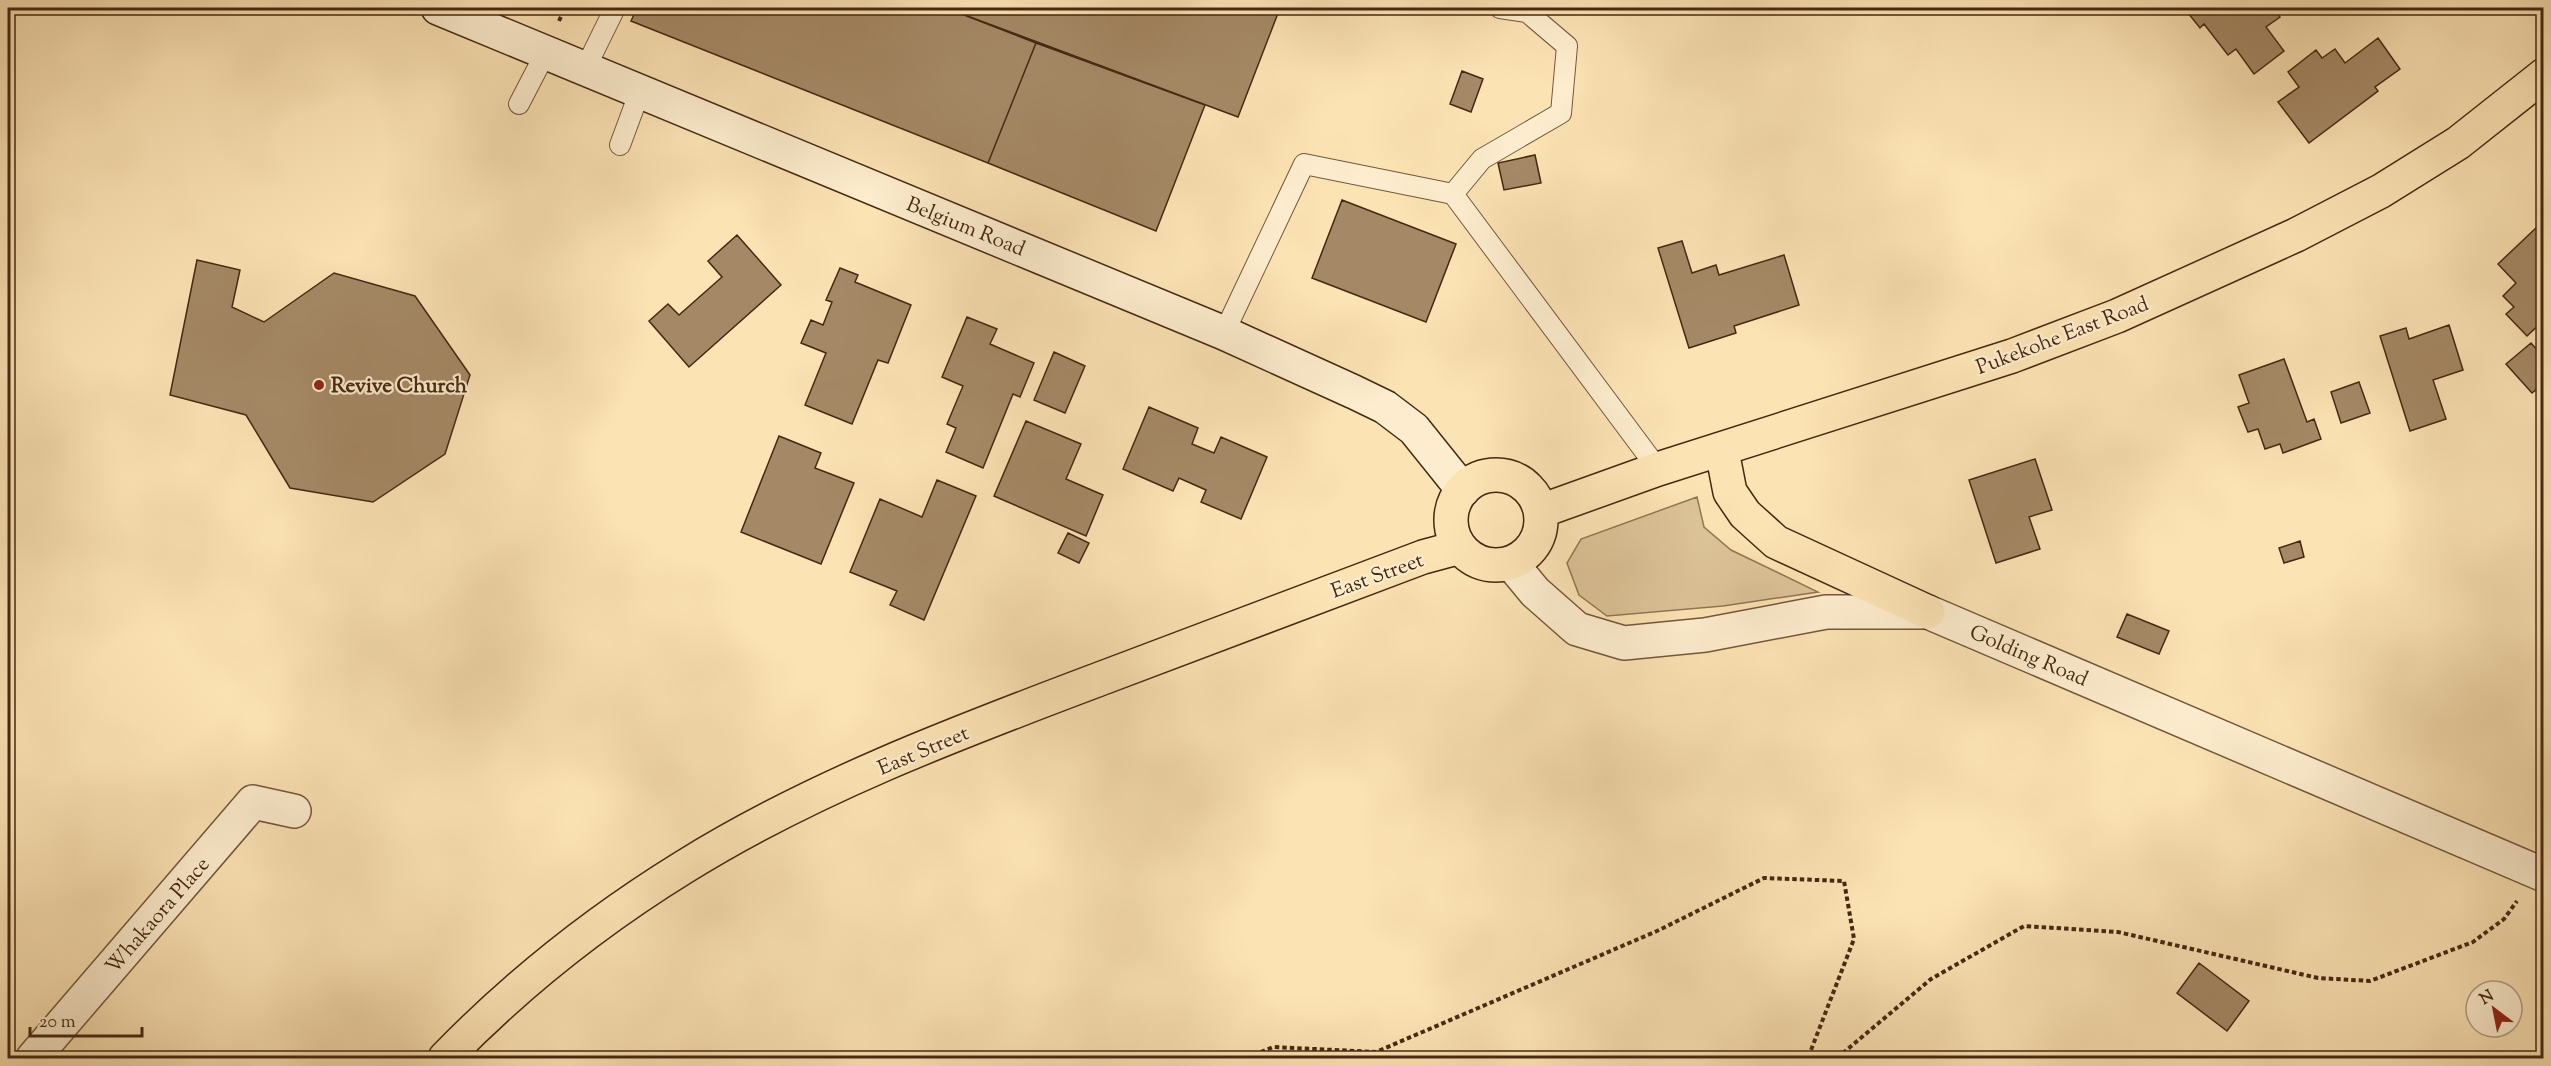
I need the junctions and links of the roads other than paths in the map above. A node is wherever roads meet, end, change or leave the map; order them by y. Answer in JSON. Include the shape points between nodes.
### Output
{"nodes":[{"id":1,"x":438,"y":8,"type":"edge"},
{"id":2,"x":615,"y":8,"type":"edge"},
{"id":3,"x":1500,"y":8,"type":"edge"},
{"id":4,"x":546,"y":52,"type":"junction"},
{"id":5,"x":585,"y":69,"type":"junction"},
{"id":6,"x":2544,"y":75,"type":"edge"},
{"id":7,"x":640,"y":92,"type":"junction"},
{"id":8,"x":519,"y":104,"type":"dead end"},
{"id":9,"x":620,"y":145,"type":"dead end"},
{"id":10,"x":1453,"y":194,"type":"junction"},
{"id":11,"x":1224,"y":333,"type":"junction"},
{"id":12,"x":1722,"y":451,"type":"junction"},
{"id":13,"x":1658,"y":469,"type":"junction"},
{"id":14,"x":1463,"y":490,"type":"junction"},
{"id":15,"x":1541,"y":511,"type":"junction"},
{"id":16,"x":1460,"y":547,"type":"junction"},
{"id":17,"x":1511,"y":563,"type":"junction"},
{"id":18,"x":1928,"y":612,"type":"junction"},
{"id":19,"x":294,"y":811,"type":"dead end"},
{"id":20,"x":2541,"y":873,"type":"edge"},
{"id":21,"x":33,"y":1059,"type":"edge"},
{"id":22,"x":445,"y":1059,"type":"edge"}],
"edges":[{"from":1,"to":4,"type":"street","name":"Belgium Road"},
{"from":2,"to":5,"type":"lane"},
{"from":3,"to":10,"type":"lane","via":[[1527,12],[1567,46],[1561,113],[1482,159]]},
{"from":4,"to":5,"type":"street","name":"Belgium Road"},
{"from":4,"to":8,"type":"lane"},
{"from":5,"to":7,"type":"street","name":"Belgium Road"},
{"from":6,"to":12,"type":"main road","name":"Pukekohe East Road","via":[[2458,143],[2381,191],[2212,275],[2012,356]]},
{"from":7,"to":9,"type":"lane"},
{"from":7,"to":11,"type":"street","name":"Belgium Road"},
{"from":10,"to":11,"type":"lane","via":[[1304,164]]},
{"from":10,"to":13,"type":"lane"},
{"from":11,"to":14,"type":"street","name":"Belgium Road","via":[[1385,407],[1414,429]]},
{"from":12,"to":13,"type":"main road","name":"Pukekohe East Road"},
{"from":12,"to":18,"type":"main road","via":[[1730,492],[1745,514],[1776,542]]},
{"from":13,"to":15,"type":"main road","name":"Pukekohe East Road"},
{"from":14,"to":15,"type":"main road","via":[[1475,480],[1500,475],[1519,481],[1534,495]]},
{"from":14,"to":16,"type":"main road","via":[[1452,504],[1451,520],[1452,533]]},
{"from":15,"to":17,"type":"main road","via":[[1540,531],[1532,549]]},
{"from":16,"to":17,"type":"main road","via":[[1483,564]]},
{"from":16,"to":22,"type":"main road","name":"East Street","via":[[1423,557],[1006,715],[792,807],[633,900],[535,976]]},
{"from":17,"to":18,"type":"street","name":"Golding Road","via":[[1577,629],[1624,643],[1705,635],[1826,612]]},
{"from":18,"to":20,"type":"street","name":"Golding Road"},
{"from":19,"to":21,"type":"street","name":"Whakaora Place","via":[[254,802]]}]}
